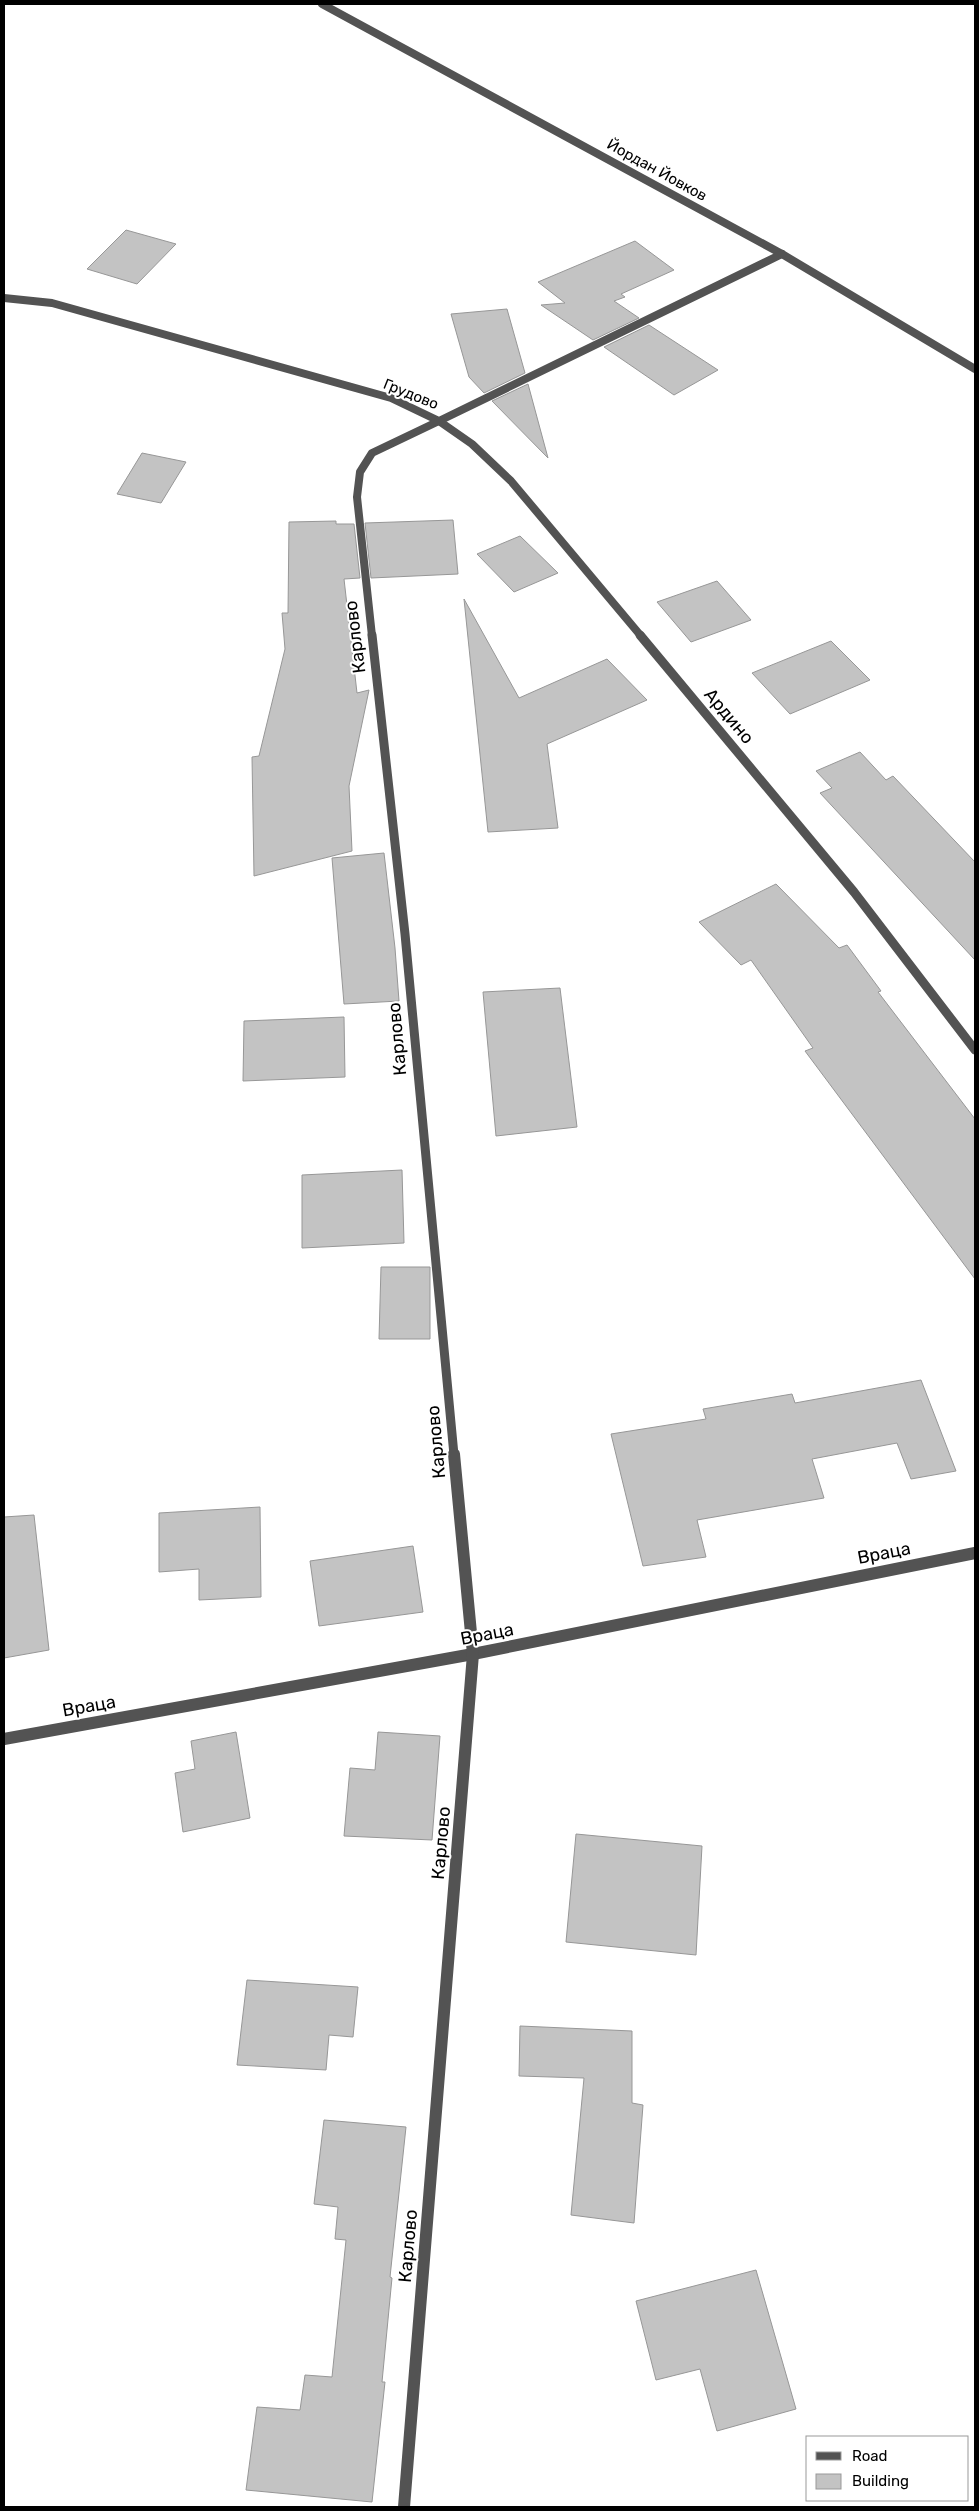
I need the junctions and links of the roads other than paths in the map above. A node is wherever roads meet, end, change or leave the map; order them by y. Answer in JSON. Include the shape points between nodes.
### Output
{"nodes":[{"id":1,"x":322,"y":4,"type":"edge"},
{"id":2,"x":782,"y":254,"type":"junction"},
{"id":3,"x":4,"y":298,"type":"edge"},
{"id":4,"x":975,"y":369,"type":"edge"},
{"id":5,"x":439,"y":421,"type":"junction"},
{"id":6,"x":975,"y":1050,"type":"edge"},
{"id":7,"x":975,"y":1553,"type":"edge"},
{"id":8,"x":474,"y":1654,"type":"junction"},
{"id":9,"x":4,"y":1739,"type":"edge"},
{"id":10,"x":404,"y":2507,"type":"edge"}],
"edges":[{"from":1,"to":2,"type":"street","name":"Йордан Йовков"},
{"from":2,"to":4,"type":"street","name":"Йордан Йовков"},
{"from":2,"to":5,"type":"street","name":"Грудово"},
{"from":3,"to":5,"type":"street","name":"Грудово","via":[[52,303],[381,396]]},
{"from":5,"to":6,"type":"street","name":"Ардино","via":[[463,435],[520,491],[854,892]]},
{"from":5,"to":8,"type":"street","name":"Карлово","via":[[372,454],[360,472],[357,497],[405,934]]},
{"from":7,"to":8,"type":"street","name":"Враца"},
{"from":8,"to":9,"type":"street","name":"Враца"},
{"from":8,"to":10,"type":"street","name":"Карлово"}]}
